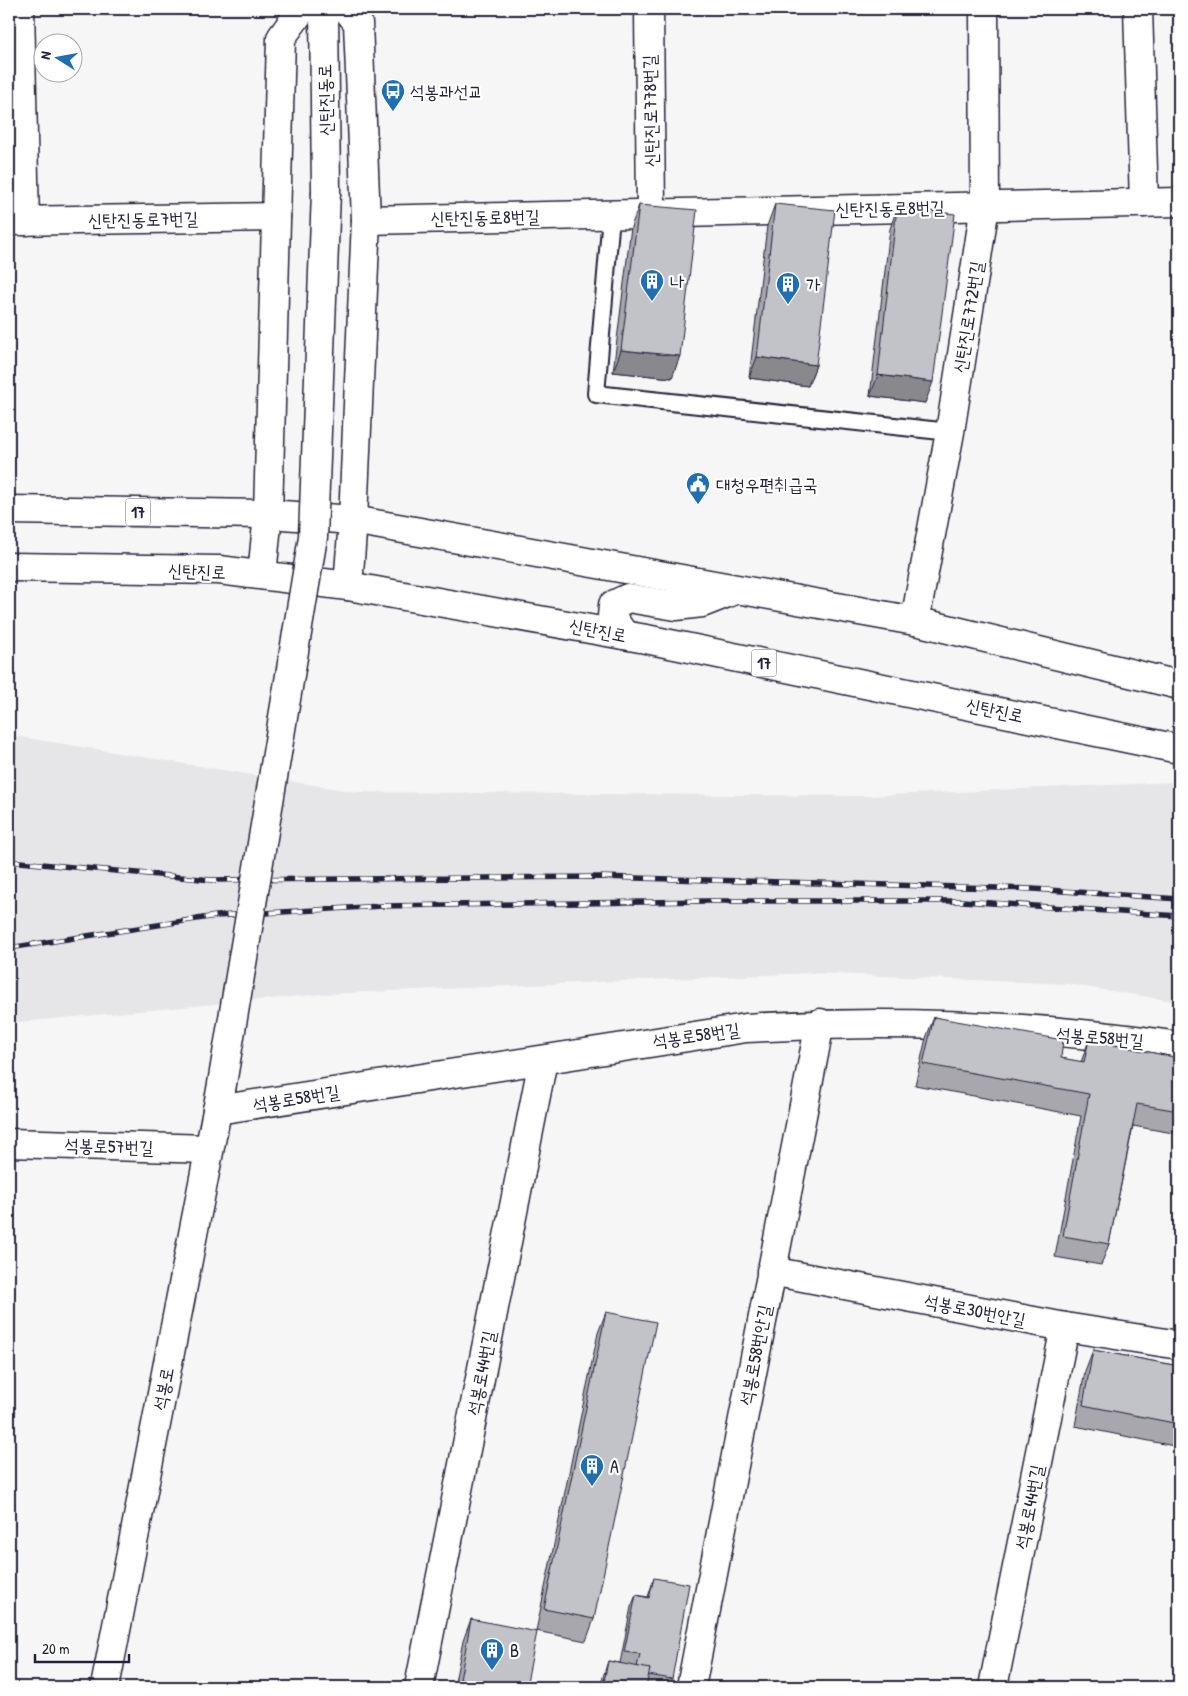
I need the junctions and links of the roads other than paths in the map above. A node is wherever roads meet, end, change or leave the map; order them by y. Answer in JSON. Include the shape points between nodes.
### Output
{"nodes":[{"id":1,"x":20,"y":9,"type":"edge"},
{"id":2,"x":302,"y":9,"type":"edge"},
{"id":3,"x":324,"y":9,"type":"edge"},
{"id":4,"x":347,"y":9,"type":"edge"},
{"id":5,"x":649,"y":9,"type":"edge"},
{"id":6,"x":984,"y":9,"type":"edge"},
{"id":7,"x":1138,"y":9,"type":"edge"},
{"id":8,"x":1144,"y":202,"type":"junction"},
{"id":9,"x":1179,"y":202,"type":"edge"},
{"id":10,"x":985,"y":206,"type":"junction"},
{"id":11,"x":651,"y":213,"type":"junction"},
{"id":12,"x":611,"y":214,"type":"junction"},
{"id":13,"x":276,"y":217,"type":"junction"},
{"id":14,"x":366,"y":220,"type":"junction"},
{"id":15,"x":17,"y":221,"type":"edge"},
{"id":16,"x":950,"y":432,"type":"junction"},
{"id":17,"x":9,"y":510,"type":"edge"},
{"id":18,"x":268,"y":514,"type":"junction"},
{"id":19,"x":353,"y":520,"type":"junction"},
{"id":20,"x":9,"y":567,"type":"edge"},
{"id":21,"x":262,"y":575,"type":"junction"},
{"id":22,"x":348,"y":586,"type":"junction"},
{"id":23,"x":736,"y":590,"type":"junction"},
{"id":24,"x":915,"y":621,"type":"junction"},
{"id":25,"x":624,"y":635,"type":"junction"},
{"id":26,"x":1179,"y":685,"type":"edge"},
{"id":27,"x":1179,"y":749,"type":"edge"},
{"id":28,"x":820,"y":1023,"type":"junction"},
{"id":29,"x":1179,"y":1046,"type":"edge"},
{"id":30,"x":543,"y":1060,"type":"junction"},
{"id":31,"x":219,"y":1100,"type":"junction"},
{"id":32,"x":9,"y":1144,"type":"edge"},
{"id":33,"x":209,"y":1149,"type":"junction"},
{"id":34,"x":772,"y":1271,"type":"junction"},
{"id":35,"x":1065,"y":1327,"type":"junction"},
{"id":36,"x":1179,"y":1346,"type":"edge"},
{"id":37,"x":105,"y":1687,"type":"edge"},
{"id":38,"x":419,"y":1687,"type":"edge"},
{"id":39,"x":691,"y":1687,"type":"edge"},
{"id":40,"x":993,"y":1687,"type":"edge"}],
"edges":[{"from":1,"to":15,"type":"street"},
{"from":2,"to":13,"type":"street","via":[[281,38]]},
{"from":3,"to":31,"type":"street","name":"신탄진동로","bridge":true,"via":[[326,192],[314,537]]},
{"from":4,"to":14,"type":"street","via":[[358,23]]},
{"from":5,"to":11,"type":"street","name":"신탄진로778번길"},
{"from":6,"to":10,"type":"street","name":"신탄진로772번길"},
{"from":7,"to":8,"type":"street"},
{"from":8,"to":9,"type":"street","name":"신탄진동로8번길"},
{"from":8,"to":10,"type":"street","name":"신탄진동로8번길"},
{"from":10,"to":11,"type":"street","name":"신탄진동로8번길"},
{"from":10,"to":16,"type":"street","name":"신탄진로772번길"},
{"from":11,"to":12,"type":"street","name":"신탄진동로8번길"},
{"from":12,"to":14,"type":"street","name":"신탄진동로8번길"},
{"from":12,"to":16,"type":"lane","via":[[596,394]]},
{"from":13,"to":15,"type":"street","name":"신탄진동로7번길"},
{"from":13,"to":18,"type":"street"},
{"from":14,"to":19,"type":"street"},
{"from":16,"to":24,"type":"street","name":"신탄진로772번길"},
{"from":17,"to":18,"type":"street","number":"17"},
{"from":18,"to":19,"type":"street","number":"17"},
{"from":18,"to":21,"type":"street"},
{"from":19,"to":22,"type":"street"},
{"from":19,"to":23,"type":"street","number":"17"},
{"from":20,"to":21,"type":"street","name":"신탄진로","number":"17","via":[[219,570]]},
{"from":21,"to":22,"type":"street","name":"신탄진로","number":"17"},
{"from":22,"to":25,"type":"street","name":"신탄진로","number":"17"},
{"from":23,"to":24,"type":"street","number":"17"},
{"from":23,"to":25,"type":"street","via":[[702,603],[676,606],[628,598],[612,605],[612,617]]},
{"from":24,"to":26,"type":"street","number":"17"},
{"from":25,"to":27,"type":"street","name":"신탄진로","number":"17"},
{"from":28,"to":29,"type":"street","name":"석봉로58번길","via":[[967,1026]]},
{"from":28,"to":30,"type":"street","name":"석봉로58번길","via":[[746,1028]]},
{"from":28,"to":34,"type":"street","name":"석봉로58번안길"},
{"from":30,"to":31,"type":"street","name":"석봉로58번길"},
{"from":30,"to":38,"type":"street","name":"석봉로44번길"},
{"from":31,"to":33,"type":"street","name":"석봉로"},
{"from":32,"to":33,"type":"street","name":"석봉로57번길"},
{"from":33,"to":37,"type":"street","name":"석봉로"},
{"from":34,"to":35,"type":"street","name":"석봉로30번안길"},
{"from":34,"to":39,"type":"street","name":"석봉로58번안길"},
{"from":35,"to":36,"type":"street","name":"석봉로30번안길"},
{"from":35,"to":40,"type":"street","name":"석봉로44번길"}]}
